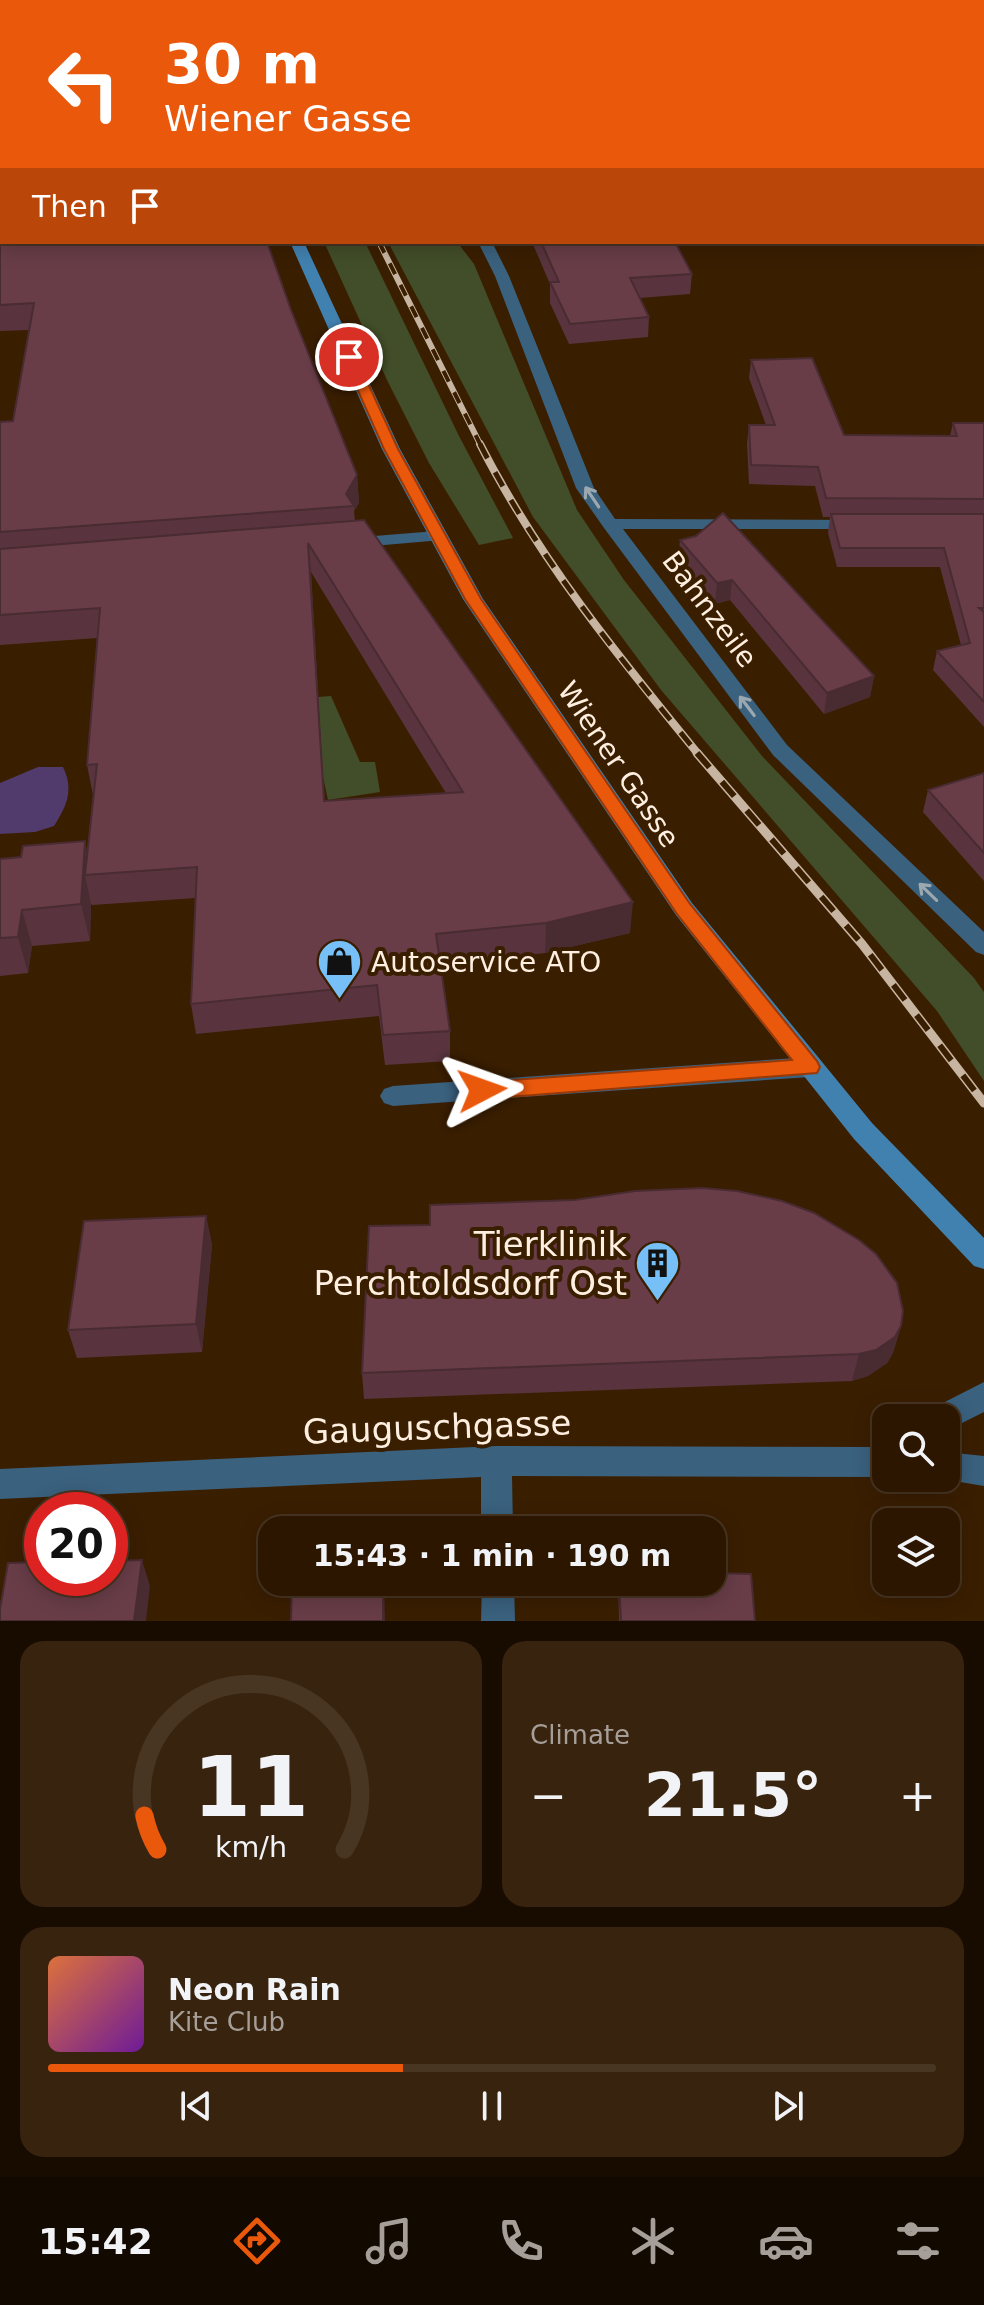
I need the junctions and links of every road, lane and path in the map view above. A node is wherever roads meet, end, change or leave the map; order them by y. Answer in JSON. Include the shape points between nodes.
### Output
{"nodes":[{"id":1,"x":298,"y":244,"type":"edge"},
{"id":2,"x":486,"y":244,"type":"edge"},
{"id":3,"x":610,"y":524,"type":"junction"},
{"id":4,"x":876,"y":524,"type":"edge"},
{"id":5,"x":436,"y":536,"type":"junction"},
{"id":6,"x":332,"y":544,"type":"edge"},
{"id":7,"x":984,"y":946,"type":"edge"},
{"id":8,"x":810,"y":1067,"type":"junction"},
{"id":9,"x":393,"y":1096,"type":"dead end"},
{"id":10,"x":984,"y":1257,"type":"edge"},
{"id":11,"x":984,"y":1396,"type":"edge"},
{"id":12,"x":960,"y":1409,"type":"edge"},
{"id":13,"x":872,"y":1459,"type":"edge"},
{"id":14,"x":496,"y":1461,"type":"junction"},
{"id":15,"x":960,"y":1468,"type":"edge"},
{"id":16,"x":984,"y":1471,"type":"edge"},
{"id":17,"x":0,"y":1484,"type":"edge"},
{"id":18,"x":497,"y":1516,"type":"edge"},
{"id":19,"x":498,"y":1596,"type":"edge"},
{"id":20,"x":498,"y":1621,"type":"edge"}],
"edges":[{"from":1,"to":5,"type":"main road","name":"Wiener Gasse"},
{"from":3,"to":2,"type":"street","name":"Bahnzeile","one_way":true,"via":[[585,488]]},
{"from":3,"to":4,"type":"street"},
{"from":7,"to":3,"type":"street","name":"Bahnzeile","one_way":true,"via":[[780,750]]},
{"from":5,"to":6,"type":"street"},
{"from":5,"to":8,"type":"main road","name":"Wiener Gasse","via":[[473,599],[684,909]]},
{"from":8,"to":9,"type":"street"},
{"from":8,"to":10,"type":"main road","name":"Wiener Gasse","via":[[863,1131]]},
{"from":11,"to":12,"type":"street"},
{"from":13,"to":14,"type":"street","name":"Gauguschgasse"},
{"from":14,"to":17,"type":"street","name":"Gauguschgasse"},
{"from":14,"to":18,"type":"street"},
{"from":15,"to":16,"type":"street"},
{"from":19,"to":20,"type":"street"}]}
